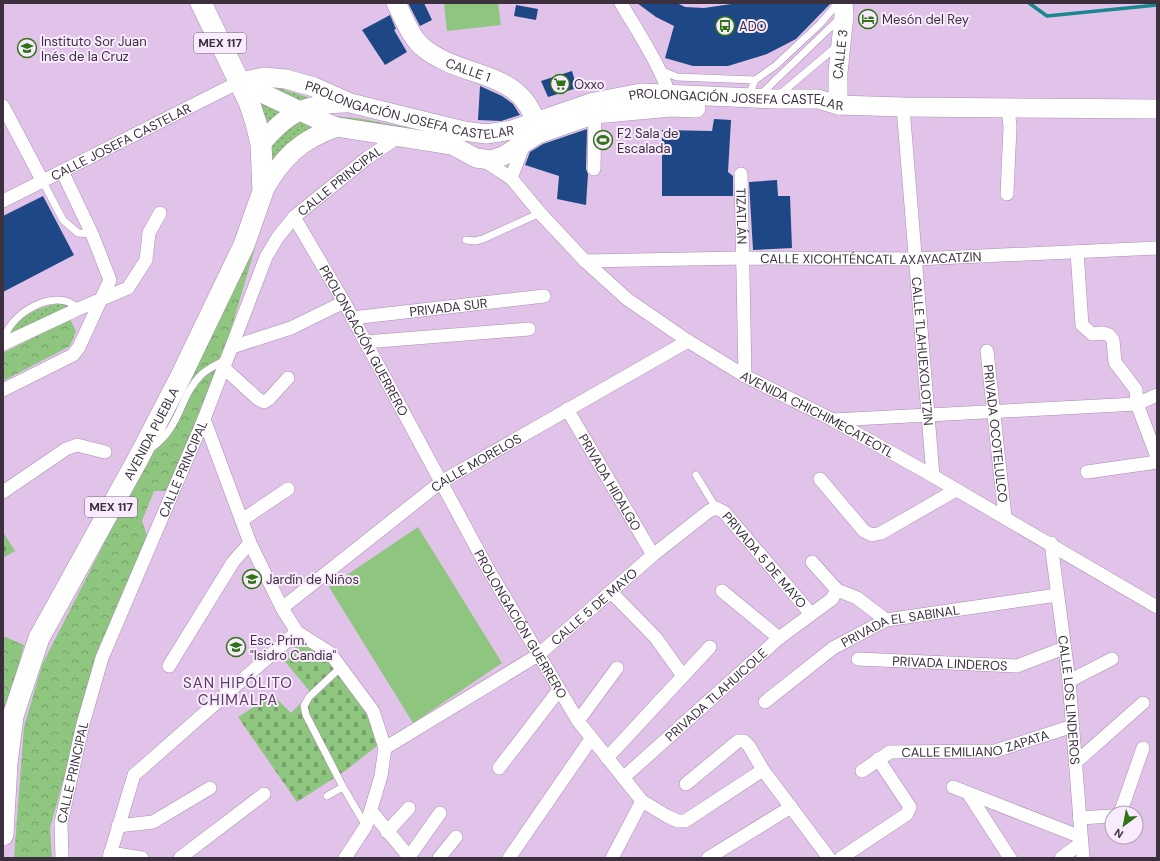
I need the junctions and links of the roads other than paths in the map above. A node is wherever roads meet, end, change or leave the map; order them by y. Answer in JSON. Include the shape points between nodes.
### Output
{"nodes":[{"id":1,"x":201,"y":3,"type":"edge"},
{"id":2,"x":396,"y":3,"type":"edge"},
{"id":3,"x":622,"y":3,"type":"edge"},
{"id":4,"x":842,"y":7,"type":"edge"},
{"id":5,"x":840,"y":44,"type":"junction"},
{"id":6,"x":658,"y":70,"type":"junction"},
{"id":7,"x":678,"y":77,"type":"junction"},
{"id":8,"x":239,"y":82,"type":"junction"},
{"id":9,"x":758,"y":94,"type":"junction"},
{"id":10,"x":670,"y":101,"type":"junction"},
{"id":11,"x":350,"y":103,"type":"junction"},
{"id":12,"x":838,"y":105,"type":"junction"},
{"id":13,"x":3,"y":106,"type":"edge"},
{"id":14,"x":903,"y":107,"type":"junction"},
{"id":15,"x":1008,"y":108,"type":"junction"},
{"id":16,"x":1157,"y":109,"type":"edge"},
{"id":17,"x":298,"y":111,"type":"junction"},
{"id":18,"x":595,"y":114,"type":"junction"},
{"id":19,"x":337,"y":126,"type":"junction"},
{"id":20,"x":533,"y":132,"type":"junction"},
{"id":21,"x":474,"y":133,"type":"junction"},
{"id":22,"x":400,"y":136,"type":"junction"},
{"id":23,"x":261,"y":144,"type":"junction"},
{"id":24,"x":476,"y":157,"type":"junction"},
{"id":25,"x":594,"y":169,"type":"dead end"},
{"id":26,"x":62,"y":171,"type":"junction"},
{"id":27,"x":740,"y":174,"type":"dead end"},
{"id":28,"x":511,"y":178,"type":"junction"},
{"id":29,"x":42,"y":180,"type":"junction"},
{"id":30,"x":263,"y":190,"type":"junction"},
{"id":31,"x":1006,"y":194,"type":"dead end"},
{"id":32,"x":3,"y":201,"type":"edge"},
{"id":33,"x":540,"y":213,"type":"junction"},
{"id":34,"x":160,"y":214,"type":"dead end"},
{"id":35,"x":294,"y":217,"type":"junction"},
{"id":36,"x":92,"y":234,"type":"junction"},
{"id":37,"x":466,"y":240,"type":"dead end"},
{"id":38,"x":1157,"y":248,"type":"edge"},
{"id":39,"x":1077,"y":252,"type":"junction"},
{"id":40,"x":741,"y":258,"type":"junction"},
{"id":41,"x":916,"y":259,"type":"junction"},
{"id":42,"x":585,"y":261,"type":"junction"},
{"id":43,"x":544,"y":296,"type":"dead end"},
{"id":44,"x":102,"y":298,"type":"junction"},
{"id":45,"x":344,"y":302,"type":"junction"},
{"id":46,"x":78,"y":309,"type":"junction"},
{"id":47,"x":352,"y":318,"type":"junction"},
{"id":48,"x":529,"y":328,"type":"dead end"},
{"id":49,"x":688,"y":341,"type":"junction"},
{"id":50,"x":365,"y":342,"type":"junction"},
{"id":51,"x":4,"y":344,"type":"edge"},
{"id":52,"x":987,"y":350,"type":"dead end"},
{"id":53,"x":228,"y":358,"type":"junction"},
{"id":54,"x":745,"y":376,"type":"junction"},
{"id":55,"x":288,"y":378,"type":"dead end"},
{"id":56,"x":3,"y":390,"type":"edge"},
{"id":57,"x":1157,"y":395,"type":"edge"},
{"id":58,"x":1137,"y":404,"type":"junction"},
{"id":59,"x":567,"y":409,"type":"junction"},
{"id":60,"x":993,"y":413,"type":"junction"},
{"id":61,"x":929,"y":415,"type":"junction"},
{"id":62,"x":204,"y":419,"type":"junction"},
{"id":63,"x":833,"y":420,"type":"junction"},
{"id":64,"x":105,"y":452,"type":"dead end"},
{"id":65,"x":139,"y":457,"type":"junction"},
{"id":66,"x":1157,"y":457,"type":"edge"},
{"id":67,"x":1157,"y":462,"type":"edge"},
{"id":68,"x":1087,"y":472,"type":"dead end"},
{"id":69,"x":696,"y":475,"type":"dead end"},
{"id":70,"x":934,"y":476,"type":"junction"},
{"id":71,"x":820,"y":479,"type":"dead end"},
{"id":72,"x":441,"y":482,"type":"junction"},
{"id":73,"x":288,"y":489,"type":"dead end"},
{"id":74,"x":956,"y":490,"type":"junction"},
{"id":75,"x":3,"y":492,"type":"edge"},
{"id":76,"x":716,"y":508,"type":"junction"},
{"id":77,"x":1005,"y":517,"type":"junction"},
{"id":78,"x":242,"y":520,"type":"junction"},
{"id":79,"x":250,"y":543,"type":"junction"},
{"id":80,"x":1051,"y":543,"type":"junction"},
{"id":81,"x":653,"y":555,"type":"junction"},
{"id":82,"x":812,"y":562,"type":"dead end"},
{"id":83,"x":837,"y":590,"type":"junction"},
{"id":84,"x":722,"y":591,"type":"dead end"},
{"id":85,"x":611,"y":592,"type":"junction"},
{"id":86,"x":1057,"y":595,"type":"junction"},
{"id":87,"x":1157,"y":607,"type":"edge"},
{"id":88,"x":282,"y":608,"type":"junction"},
{"id":89,"x":811,"y":614,"type":"junction"},
{"id":90,"x":886,"y":620,"type":"junction"},
{"id":91,"x":298,"y":632,"type":"junction"},
{"id":92,"x":779,"y":638,"type":"junction"},
{"id":93,"x":710,"y":647,"type":"dead end"},
{"id":94,"x":1064,"y":648,"type":"junction"},
{"id":95,"x":538,"y":655,"type":"junction"},
{"id":96,"x":858,"y":659,"type":"dead end"},
{"id":97,"x":1112,"y":659,"type":"dead end"},
{"id":98,"x":169,"y":666,"type":"dead end"},
{"id":99,"x":340,"y":667,"type":"junction"},
{"id":100,"x":617,"y":668,"type":"dead end"},
{"id":101,"x":683,"y":676,"type":"junction"},
{"id":102,"x":1069,"y":681,"type":"junction"},
{"id":103,"x":559,"y":690,"type":"junction"},
{"id":104,"x":765,"y":702,"type":"dead end"},
{"id":105,"x":1143,"y":703,"type":"dead end"},
{"id":106,"x":578,"y":721,"type":"junction"},
{"id":107,"x":1073,"y":726,"type":"junction"},
{"id":108,"x":591,"y":739,"type":"junction"},
{"id":109,"x":385,"y":748,"type":"junction"},
{"id":110,"x":1143,"y":748,"type":"dead end"},
{"id":111,"x":607,"y":758,"type":"junction"},
{"id":112,"x":878,"y":759,"type":"junction"},
{"id":113,"x":1075,"y":763,"type":"junction"},
{"id":114,"x":499,"y":768,"type":"dead end"},
{"id":115,"x":763,"y":770,"type":"junction"},
{"id":116,"x":862,"y":771,"type":"dead end"},
{"id":117,"x":623,"y":778,"type":"junction"},
{"id":118,"x":686,"y":784,"type":"dead end"},
{"id":119,"x":343,"y":787,"type":"junction"},
{"id":120,"x":953,"y":787,"type":"dead end"},
{"id":121,"x":210,"y":788,"type":"dead end"},
{"id":122,"x":264,"y":794,"type":"dead end"},
{"id":123,"x":968,"y":794,"type":"junction"},
{"id":124,"x":327,"y":796,"type":"dead end"},
{"id":125,"x":642,"y":801,"type":"junction"},
{"id":126,"x":1123,"y":805,"type":"edge"},
{"id":127,"x":791,"y":807,"type":"junction"},
{"id":128,"x":409,"y":808,"type":"dead end"},
{"id":129,"x":371,"y":812,"type":"junction"},
{"id":130,"x":440,"y":813,"type":"dead end"},
{"id":131,"x":1104,"y":816,"type":"edge"},
{"id":132,"x":1079,"y":818,"type":"junction"},
{"id":133,"x":118,"y":826,"type":"junction"},
{"id":134,"x":366,"y":826,"type":"junction"},
{"id":135,"x":387,"y":832,"type":"junction"},
{"id":136,"x":3,"y":834,"type":"edge"},
{"id":137,"x":456,"y":837,"type":"dead end"},
{"id":138,"x":1081,"y":840,"type":"junction"},
{"id":139,"x":109,"y":855,"type":"edge"},
{"id":140,"x":62,"y":858,"type":"edge"},
{"id":141,"x":142,"y":858,"type":"edge"},
{"id":142,"x":180,"y":858,"type":"edge"},
{"id":143,"x":345,"y":858,"type":"edge"},
{"id":144,"x":409,"y":858,"type":"edge"},
{"id":145,"x":439,"y":858,"type":"edge"},
{"id":146,"x":510,"y":858,"type":"edge"},
{"id":147,"x":612,"y":858,"type":"edge"},
{"id":148,"x":708,"y":858,"type":"edge"},
{"id":149,"x":829,"y":858,"type":"edge"},
{"id":150,"x":841,"y":858,"type":"edge"},
{"id":151,"x":1010,"y":858,"type":"edge"},
{"id":152,"x":1061,"y":858,"type":"edge"},
{"id":153,"x":1083,"y":858,"type":"edge"}],
"edges":[{"from":1,"to":8,"type":"main road","number":"MEX 117"},
{"from":2,"to":20,"type":"main road","name":"CALLE 1","via":[[416,40],[424,49],[509,87],[528,103]]},
{"from":3,"to":6,"type":"street"},
{"from":4,"to":5,"type":"main road","name":"CALLE 3"},
{"from":4,"to":9,"type":"lane"},
{"from":4,"to":9,"type":"lane","via":[[774,66]]},
{"from":5,"to":9,"type":"lane"},
{"from":5,"to":12,"type":"main road","name":"CALLE 3"},
{"from":6,"to":7,"type":"lane"},
{"from":6,"to":10,"type":"street"},
{"from":7,"to":9,"type":"lane"},
{"from":7,"to":10,"type":"lane"},
{"from":8,"to":11,"type":"main road","name":"PROLONGACIÓN JOSEFA CASTELAR","via":[[264,77],[286,79],[314,87]]},
{"from":8,"to":17,"type":"main road"},
{"from":8,"to":23,"type":"main road","number":"MEX 117","via":[[251,109]]},
{"from":8,"to":26,"type":"street","name":"CALLE JOSEFA CASTELAR"},
{"from":9,"to":10,"type":"main road","name":"PROLONGACIÓN JOSEFA CASTELAR"},
{"from":9,"to":12,"type":"main road","name":"PROLONGACIÓN JOSEFA CASTELAR","via":[[818,99]]},
{"from":10,"to":12,"type":"main road","name":"PROLONGACIÓN JOSEFA CASTELAR","via":[[817,112]]},
{"from":10,"to":18,"type":"main road","name":"PROLONGACIÓN JOSEFA CASTELAR"},
{"from":10,"to":20,"type":"main road","name":"PROLONGACIÓN JOSEFA CASTELAR","via":[[641,93],[617,96]]},
{"from":11,"to":17,"type":"main road","via":[[324,103]]},
{"from":11,"to":21,"type":"main road","name":"PROLONGACIÓN JOSEFA CASTELAR"},
{"from":12,"to":14,"type":"main road"},
{"from":13,"to":29,"type":"street"},
{"from":14,"to":15,"type":"main road"},
{"from":14,"to":41,"type":"street","name":"CALLE TLAHUEXOLOTZIN"},
{"from":15,"to":16,"type":"main road"},
{"from":15,"to":31,"type":"street","via":[[1010,127]]},
{"from":17,"to":19,"type":"main road"},
{"from":17,"to":23,"type":"main road","via":[[272,131]]},
{"from":18,"to":20,"type":"main road","name":"PROLONGACIÓN JOSEFA CASTELAR"},
{"from":18,"to":25,"type":"street"},
{"from":19,"to":22,"type":"main road"},
{"from":19,"to":30,"type":"main road","via":[[315,135],[300,146],[277,169]]},
{"from":20,"to":21,"type":"main road","name":"PROLONGACIÓN JOSEFA CASTELAR"},
{"from":20,"to":24,"type":"main road","name":"PROLONGACIÓN JOSEFA CASTELAR","via":[[503,156],[491,160]]},
{"from":20,"to":28,"type":"street","via":[[519,154]]},
{"from":21,"to":24,"type":"main road","via":[[470,139]]},
{"from":22,"to":24,"type":"main road","via":[[452,145]]},
{"from":22,"to":35,"type":"street","name":"CALLE PRINCIPAL","via":[[366,158]]},
{"from":23,"to":30,"type":"main road","name":"AVENIDA PUEBLA","number":"MEX 117"},
{"from":24,"to":28,"type":"street","name":"AVENIDA CHICHIMECATEOTL"},
{"from":26,"to":29,"type":"street","name":"CALLE JOSEFA CASTELAR"},
{"from":26,"to":36,"type":"street"},
{"from":27,"to":40,"type":"street","name":"TIZATLÁN"},
{"from":28,"to":33,"type":"street","name":"AVENIDA CHICHIMECATEOTL"},
{"from":29,"to":32,"type":"street","name":"CALLE JOSEFA CASTELAR"},
{"from":29,"to":36,"type":"lane","via":[[63,220],[78,233]]},
{"from":30,"to":65,"type":"main road","name":"AVENIDA PUEBLA","number":"MEX 117","via":[[244,245]]},
{"from":33,"to":37,"type":"lane","via":[[483,239]]},
{"from":33,"to":42,"type":"street","name":"AVENIDA CHICHIMECATEOTL"},
{"from":34,"to":44,"type":"street","via":[[149,233],[146,260],[128,288]]},
{"from":35,"to":45,"type":"street","name":"PROLONGACIÓN GUERRERO"},
{"from":35,"to":53,"type":"street","name":"CALLE PRINCIPAL","via":[[266,257]]},
{"from":36,"to":44,"type":"street","via":[[110,280]]},
{"from":38,"to":39,"type":"street","name":"CALLE XICOHTÉNCATL AXAYACATZIN"},
{"from":39,"to":41,"type":"street","name":"CALLE XICOHTÉNCATL AXAYACATZIN"},
{"from":39,"to":58,"type":"street","via":[[1082,326],[1092,334],[1103,333],[1113,340],[1115,362],[1136,390]]},
{"from":40,"to":41,"type":"street","name":"CALLE XICOHTÉNCATL AXAYACATZIN"},
{"from":40,"to":42,"type":"street","name":"CALLE XICOHTÉNCATL AXAYACATZIN"},
{"from":40,"to":54,"type":"street","name":"TIZATLÁN"},
{"from":41,"to":61,"type":"street","name":"CALLE TLAHUEXOLOTZIN"},
{"from":42,"to":49,"type":"street","name":"AVENIDA CHICHIMECATEOTL","via":[[627,299]]},
{"from":43,"to":47,"type":"street","name":"PRIVADA SUR"},
{"from":44,"to":46,"type":"street"},
{"from":44,"to":56,"type":"street","via":[[73,355]]},
{"from":45,"to":47,"type":"street","name":"PROLONGACIÓN GUERRERO"},
{"from":45,"to":53,"type":"street"},
{"from":46,"to":51,"type":"street"},
{"from":46,"to":51,"type":"lane","via":[[64,301],[47,301],[32,307],[16,319],[6,331]]},
{"from":47,"to":50,"type":"street","name":"PROLONGACIÓN GUERRERO"},
{"from":48,"to":50,"type":"street"},
{"from":49,"to":54,"type":"street","name":"AVENIDA CHICHIMECATEOTL"},
{"from":49,"to":59,"type":"street","name":"CALLE MORELOS"},
{"from":50,"to":72,"type":"street","name":"PROLONGACIÓN GUERRERO"},
{"from":52,"to":60,"type":"street","name":"PRIVADA OCOTELULCO"},
{"from":53,"to":55,"type":"street","via":[[258,399],[264,402]]},
{"from":53,"to":62,"type":"street","name":"CALLE PRINCIPAL"},
{"from":53,"to":65,"type":"lane","via":[[202,374],[190,390],[169,432]]},
{"from":54,"to":63,"type":"street","name":"AVENIDA CHICHIMECATEOTL"},
{"from":57,"to":58,"type":"street"},
{"from":58,"to":60,"type":"street"},
{"from":58,"to":66,"type":"street"},
{"from":59,"to":72,"type":"street","name":"CALLE MORELOS"},
{"from":59,"to":81,"type":"street","name":"PRIVADA HIDALGO"},
{"from":60,"to":61,"type":"street"},
{"from":60,"to":77,"type":"street","name":"PRIVADA OCOTELULCO"},
{"from":61,"to":63,"type":"street"},
{"from":61,"to":70,"type":"street","name":"CALLE TLAHUEXOLOTZIN"},
{"from":62,"to":78,"type":"street"},
{"from":62,"to":140,"type":"street","name":"CALLE PRINCIPAL","via":[[102,658],[83,724],[61,824]]},
{"from":63,"to":70,"type":"street","name":"AVENIDA CHICHIMECATEOTL"},
{"from":64,"to":75,"type":"street","via":[[77,445],[66,449]]},
{"from":65,"to":136,"type":"main road","name":"AVENIDA PUEBLA","number":"MEX 117","via":[[39,638],[26,672],[13,716],[7,763]]},
{"from":67,"to":68,"type":"street"},
{"from":69,"to":76,"type":"lane"},
{"from":70,"to":74,"type":"street","name":"AVENIDA CHICHIMECATEOTL"},
{"from":71,"to":74,"type":"street","via":[[864,531],[872,535],[881,533]]},
{"from":72,"to":88,"type":"street","name":"CALLE MORELOS"},
{"from":72,"to":95,"type":"street","name":"PROLONGACIÓN GUERRERO"},
{"from":73,"to":78,"type":"street"},
{"from":74,"to":77,"type":"street","name":"AVENIDA CHICHIMECATEOTL"},
{"from":76,"to":81,"type":"street","name":"CALLE 5 DE MAYO"},
{"from":76,"to":89,"type":"street","name":"PRIVADA 5 DE MAYO","via":[[724,512]]},
{"from":77,"to":80,"type":"street","name":"AVENIDA CHICHIMECATEOTL"},
{"from":78,"to":79,"type":"street"},
{"from":79,"to":88,"type":"street"},
{"from":79,"to":98,"type":"street","via":[[233,562]]},
{"from":80,"to":86,"type":"street","name":"CALLE LOS LINDEROS"},
{"from":80,"to":87,"type":"street","name":"AVENIDA CHICHIMECATEOTL"},
{"from":81,"to":85,"type":"street","name":"CALLE 5 DE MAYO"},
{"from":82,"to":83,"type":"street"},
{"from":83,"to":89,"type":"street","name":"PRIVADA TLAHUICOLE","via":[[832,599]]},
{"from":83,"to":90,"type":"street","via":[[857,598]]},
{"from":84,"to":92,"type":"street"},
{"from":85,"to":95,"type":"street","name":"CALLE 5 DE MAYO"},
{"from":85,"to":101,"type":"street","via":[[656,638]]},
{"from":86,"to":90,"type":"street","name":"PRIVADA EL SABINAL"},
{"from":86,"to":94,"type":"street","name":"CALLE LOS LINDEROS"},
{"from":88,"to":91,"type":"street"},
{"from":89,"to":92,"type":"street","name":"PRIVADA TLAHUICOLE"},
{"from":90,"to":104,"type":"street","name":"PRIVADA EL SABINAL","via":[[833,648]]},
{"from":91,"to":99,"type":"street","via":[[330,653]]},
{"from":91,"to":133,"type":"street","via":[[134,775]]},
{"from":92,"to":117,"type":"street","name":"PRIVADA TLAHUICOLE"},
{"from":93,"to":101,"type":"street"},
{"from":94,"to":96,"type":"street","name":"PRIVADA LINDEROS","via":[[1017,666]]},
{"from":94,"to":102,"type":"street","name":"CALLE LOS LINDEROS"},
{"from":95,"to":103,"type":"street","name":"PROLONGACIÓN GUERRERO"},
{"from":95,"to":109,"type":"street","name":"CALLE 5 DE MAYO"},
{"from":97,"to":102,"type":"street"},
{"from":99,"to":109,"type":"street","via":[[373,711]]},
{"from":99,"to":119,"type":"lane","via":[[309,697],[304,706],[306,716]]},
{"from":100,"to":106,"type":"street"},
{"from":101,"to":111,"type":"street"},
{"from":102,"to":107,"type":"street","name":"CALLE LOS LINDEROS"},
{"from":103,"to":106,"type":"street","name":"PROLONGACIÓN GUERRERO"},
{"from":103,"to":114,"type":"street"},
{"from":105,"to":113,"type":"street"},
{"from":106,"to":108,"type":"street","name":"PROLONGACIÓN GUERRERO"},
{"from":107,"to":112,"type":"street","name":"CALLE EMILIANO ZAPATA","via":[[995,751],[890,752]]},
{"from":107,"to":113,"type":"street","name":"CALLE LOS LINDEROS"},
{"from":108,"to":111,"type":"street","name":"PROLONGACIÓN GUERRERO"},
{"from":108,"to":146,"type":"street"},
{"from":109,"to":129,"type":"street","via":[[381,776]]},
{"from":110,"to":126,"type":"street"},
{"from":111,"to":117,"type":"street","name":"PROLONGACIÓN GUERRERO"},
{"from":112,"to":116,"type":"street","name":"CALLE EMILIANO ZAPATA"},
{"from":112,"to":150,"type":"street","via":[[910,807],[910,811]]},
{"from":113,"to":132,"type":"street","name":"CALLE LOS LINDEROS"},
{"from":115,"to":118,"type":"street","via":[[749,746],[744,741],[738,741]]},
{"from":115,"to":125,"type":"street","name":"PROLONGACIÓN GUERRERO","via":[[685,821],[667,816]]},
{"from":115,"to":127,"type":"street"},
{"from":117,"to":125,"type":"street","name":"PROLONGACIÓN GUERRERO"},
{"from":119,"to":124,"type":"lane"},
{"from":119,"to":134,"type":"lane"},
{"from":120,"to":123,"type":"street"},
{"from":121,"to":133,"type":"street","via":[[154,822]]},
{"from":122,"to":142,"type":"street"},
{"from":123,"to":138,"type":"street"},
{"from":123,"to":151,"type":"street"},
{"from":125,"to":147,"type":"street"},
{"from":127,"to":148,"type":"street"},
{"from":127,"to":149,"type":"street"},
{"from":128,"to":135,"type":"street"},
{"from":129,"to":134,"type":"street"},
{"from":129,"to":135,"type":"street"},
{"from":130,"to":144,"type":"street"},
{"from":131,"to":132,"type":"street"},
{"from":132,"to":138,"type":"street","name":"CALLE LOS LINDEROS"},
{"from":133,"to":139,"type":"street"},
{"from":134,"to":143,"type":"street"},
{"from":135,"to":144,"type":"street"},
{"from":137,"to":145,"type":"street"},
{"from":138,"to":152,"type":"street"},
{"from":138,"to":153,"type":"street","name":"CALLE LOS LINDEROS"},
{"from":139,"to":141,"type":"street"}]}
